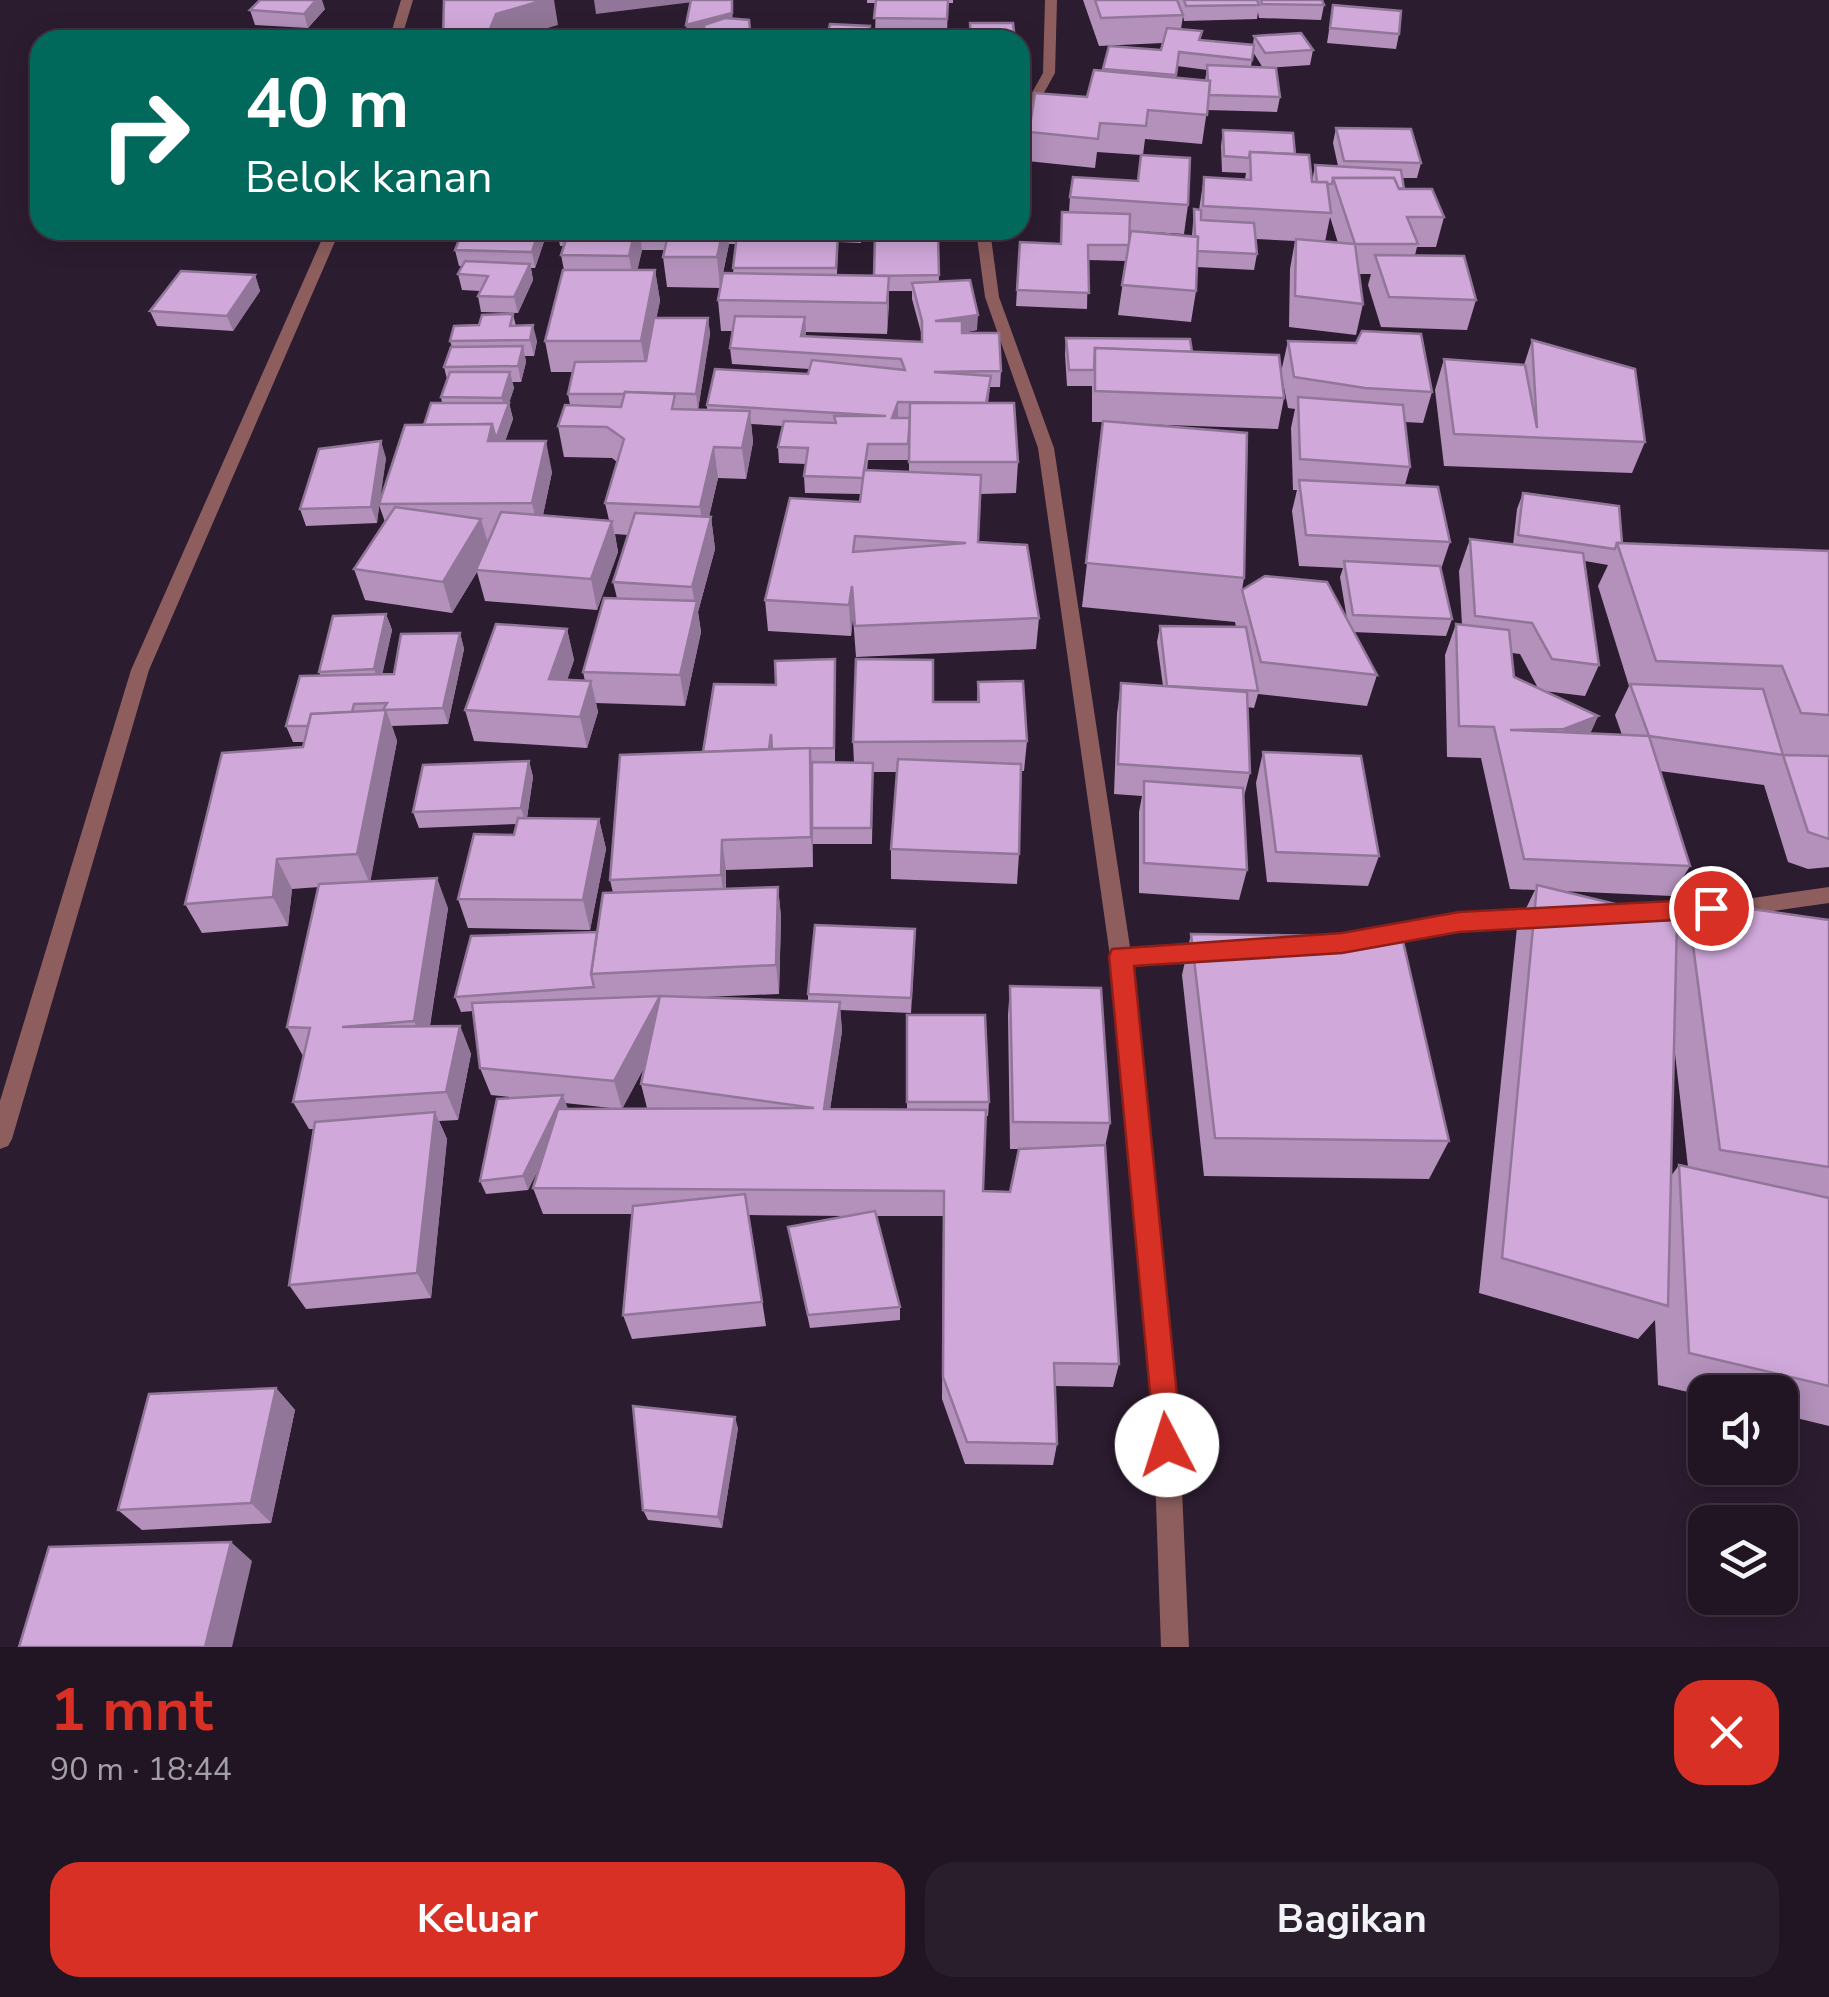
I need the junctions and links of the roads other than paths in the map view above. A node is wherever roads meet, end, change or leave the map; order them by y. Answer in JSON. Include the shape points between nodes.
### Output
{"nodes":[{"id":1,"x":407,"y":0,"type":"edge"},
{"id":2,"x":1051,"y":0,"type":"edge"},
{"id":3,"x":398,"y":30,"type":"edge"},
{"id":4,"x":1030,"y":107,"type":"edge"},
{"id":5,"x":329,"y":240,"type":"edge"},
{"id":6,"x":984,"y":240,"type":"edge"},
{"id":7,"x":1829,"y":895,"type":"edge"},
{"id":8,"x":1609,"y":914,"type":"edge"},
{"id":9,"x":1570,"y":916,"type":"edge"},
{"id":10,"x":1342,"y":943,"type":"edge"},
{"id":11,"x":1230,"y":951,"type":"edge"},
{"id":12,"x":1121,"y":956,"type":"junction"},
{"id":13,"x":0,"y":1140,"type":"edge"},
{"id":14,"x":1175,"y":1647,"type":"edge"}],
"edges":[{"from":1,"to":3,"type":"street"},
{"from":2,"to":4,"type":"street","via":[[1050,72]]},
{"from":5,"to":13,"type":"street","via":[[140,670]]},
{"from":6,"to":12,"type":"street","via":[[992,297],[1046,448]]},
{"from":7,"to":8,"type":"street"},
{"from":9,"to":10,"type":"street","via":[[1459,922]]},
{"from":11,"to":12,"type":"street"},
{"from":12,"to":14,"type":"street","via":[[1167,1445]]}]}
